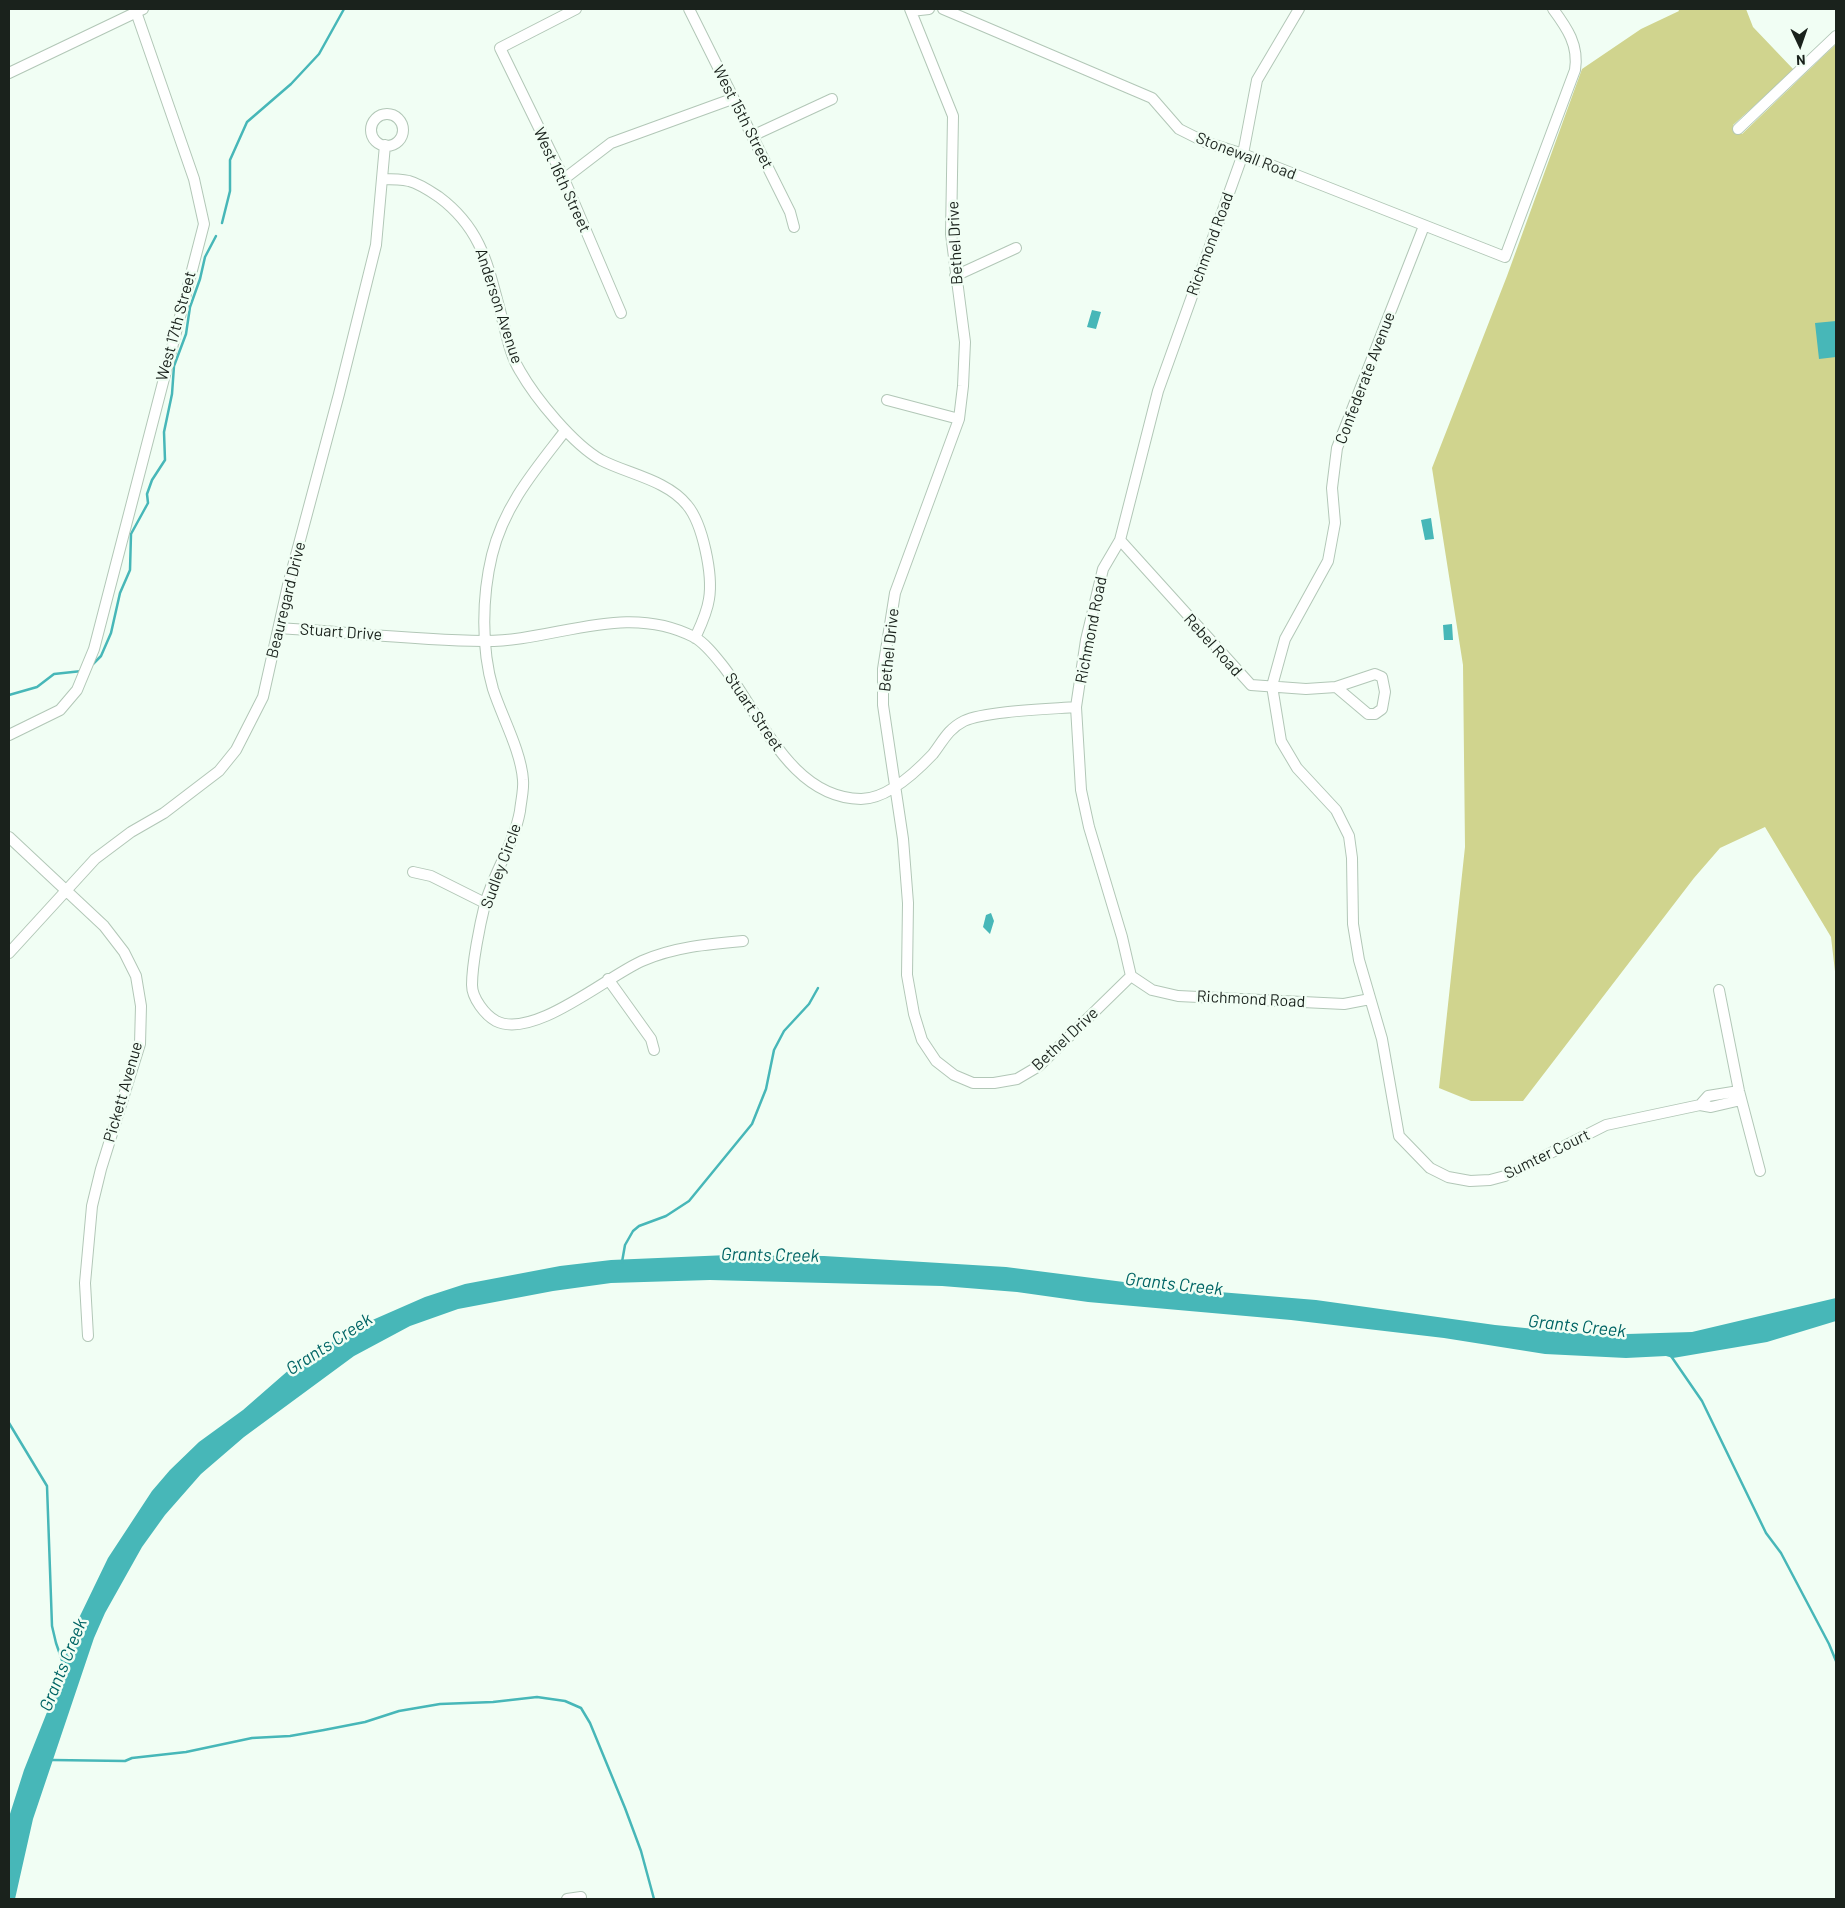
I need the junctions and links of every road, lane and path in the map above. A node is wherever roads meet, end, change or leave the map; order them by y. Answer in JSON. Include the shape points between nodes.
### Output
{"nodes":[{"id":1,"x":576,"y":9,"type":"edge"},
{"id":2,"x":689,"y":9,"type":"edge"},
{"id":3,"x":929,"y":9,"type":"edge"},
{"id":4,"x":943,"y":9,"type":"edge"},
{"id":5,"x":1299,"y":9,"type":"edge"},
{"id":6,"x":1553,"y":9,"type":"edge"},
{"id":7,"x":138,"y":10,"type":"edge"},
{"id":8,"x":910,"y":10,"type":"edge"},
{"id":9,"x":1836,"y":36,"type":"edge"},
{"id":10,"x":9,"y":73,"type":"edge"},
{"id":11,"x":732,"y":99,"type":"junction"},
{"id":12,"x":832,"y":99,"type":"dead end"},
{"id":13,"x":1738,"y":129,"type":"dead end"},
{"id":14,"x":752,"y":136,"type":"junction"},
{"id":15,"x":385,"y":145,"type":"dead end"},
{"id":16,"x":1243,"y":154,"type":"junction"},
{"id":17,"x":382,"y":178,"type":"junction"},
{"id":18,"x":564,"y":179,"type":"junction"},
{"id":19,"x":1424,"y":226,"type":"junction"},
{"id":20,"x":794,"y":227,"type":"dead end"},
{"id":21,"x":1016,"y":248,"type":"dead end"},
{"id":22,"x":955,"y":276,"type":"junction"},
{"id":23,"x":621,"y":313,"type":"dead end"},
{"id":24,"x":887,"y":400,"type":"dead end"},
{"id":25,"x":958,"y":419,"type":"junction"},
{"id":26,"x":564,"y":432,"type":"junction"},
{"id":27,"x":1120,"y":540,"type":"junction"},
{"id":28,"x":279,"y":628,"type":"junction"},
{"id":29,"x":403,"y":638,"type":"joint"},
{"id":30,"x":695,"y":638,"type":"junction"},
{"id":31,"x":485,"y":641,"type":"junction"},
{"id":32,"x":1272,"y":686,"type":"junction"},
{"id":33,"x":1336,"y":687,"type":"junction"},
{"id":34,"x":1076,"y":707,"type":"junction"},
{"id":35,"x":9,"y":735,"type":"edge"},
{"id":36,"x":896,"y":785,"type":"junction"},
{"id":37,"x":9,"y":837,"type":"edge"},
{"id":38,"x":413,"y":872,"type":"dead end"},
{"id":39,"x":66,"y":889,"type":"junction"},
{"id":40,"x":486,"y":904,"type":"junction"},
{"id":41,"x":743,"y":941,"type":"dead end"},
{"id":42,"x":9,"y":954,"type":"edge"},
{"id":43,"x":1131,"y":976,"type":"junction"},
{"id":44,"x":608,"y":979,"type":"junction"},
{"id":45,"x":1719,"y":990,"type":"dead end"},
{"id":46,"x":1370,"y":998,"type":"junction"},
{"id":47,"x":654,"y":1050,"type":"dead end"},
{"id":48,"x":1740,"y":1095,"type":"junction"},
{"id":49,"x":1760,"y":1171,"type":"dead end"},
{"id":50,"x":88,"y":1336,"type":"dead end"},
{"id":51,"x":581,"y":1898,"type":"dead end"},
{"id":52,"x":568,"y":1899,"type":"edge"}],
"edges":[{"from":1,"to":18,"type":"street","name":"West 16th Street","via":[[500,48]]},
{"from":2,"to":11,"type":"street","name":"West 15th Street"},
{"from":3,"to":8,"type":"street"},
{"from":4,"to":16,"type":"street","name":"Stonewall Road","via":[[1152,98],[1180,129],[1205,142]]},
{"from":5,"to":16,"type":"street","name":"Richmond Road","via":[[1257,80]]},
{"from":6,"to":19,"type":"street","via":[[1573,39],[1575,70],[1505,257]]},
{"from":7,"to":10,"type":"street"},
{"from":7,"to":35,"type":"street","name":"West 17th Street","via":[[194,179],[204,224],[94,648],[77,690],[60,710]]},
{"from":8,"to":22,"type":"street","name":"Bethel Drive","via":[[953,116],[951,234]]},
{"from":9,"to":13,"type":"street"},
{"from":11,"to":14,"type":"street","name":"West 15th Street"},
{"from":11,"to":18,"type":"street","via":[[611,143]]},
{"from":12,"to":14,"type":"street"},
{"from":14,"to":20,"type":"street","name":"West 15th Street","via":[[790,212]]},
{"from":15,"to":17,"type":"street","name":"Beauregard Drive"},
{"from":16,"to":19,"type":"street","name":"Stonewall Road"},
{"from":16,"to":27,"type":"street","name":"Richmond Road","via":[[1158,391]]},
{"from":17,"to":26,"type":"street","name":"Anderson Avenue","via":[[428,189],[471,228],[486,261],[512,354],[520,371]]},
{"from":17,"to":28,"type":"street","name":"Beauregard Drive","via":[[376,245]]},
{"from":18,"to":23,"type":"street","name":"West 16th Street"},
{"from":19,"to":32,"type":"street","name":"Confederate Avenue","via":[[1337,448],[1332,488],[1335,523],[1328,561],[1285,639]]},
{"from":21,"to":22,"type":"street"},
{"from":22,"to":25,"type":"street","name":"Bethel Drive","via":[[964,342]]},
{"from":24,"to":25,"type":"street"},
{"from":25,"to":36,"type":"street","name":"Bethel Drive","via":[[895,593],[887,635],[883,705]]},
{"from":26,"to":30,"type":"street","name":"Anderson Avenue","via":[[599,459],[664,486],[687,505],[702,535],[709,572],[710,597]]},
{"from":26,"to":31,"type":"street","name":"Sudley Circle","via":[[518,491],[502,520],[485,592]]},
{"from":27,"to":32,"type":"street","name":"Rebel Road","via":[[1242,677],[1251,685]]},
{"from":27,"to":34,"type":"street","name":"Richmond Road","via":[[1103,568],[1086,640]]},
{"from":28,"to":29,"type":"street","name":"Stuart Drive","via":[[361,632]]},
{"from":28,"to":39,"type":"street","name":"Beauregard Drive","via":[[263,697],[236,750],[212,776],[164,813],[110,848]]},
{"from":29,"to":31,"type":"street","name":"Stuart Street"},
{"from":30,"to":31,"type":"street","name":"Stuart Street","via":[[663,626],[637,621],[522,639]]},
{"from":30,"to":36,"type":"street","name":"Stuart Street","via":[[716,657],[740,687],[790,766],[810,783],[833,794],[862,799],[880,795]]},
{"from":31,"to":40,"type":"street","name":"Sudley Circle","via":[[493,688],[523,779],[514,836]]},
{"from":32,"to":33,"type":"street","name":"Rebel Road"},
{"from":32,"to":46,"type":"street","name":"Confederate Avenue","via":[[1281,741],[1297,768],[1336,810],[1349,836],[1353,924],[1358,960]]},
{"from":33,"to":33,"type":"street","name":"Rebel Road","via":[[1376,674],[1382,677],[1385,692],[1382,709],[1368,714]]},
{"from":34,"to":36,"type":"street","name":"Stuart Street","via":[[983,716],[965,721],[947,733],[933,753]]},
{"from":34,"to":43,"type":"street","name":"Richmond Road","via":[[1081,790]]},
{"from":36,"to":43,"type":"street","name":"Bethel Drive","via":[[908,903],[906,975],[922,1040],[936,1061],[954,1075],[973,1083],[1017,1079],[1039,1066]]},
{"from":37,"to":39,"type":"street","name":"Pickett Avenue"},
{"from":38,"to":40,"type":"street","via":[[431,876]]},
{"from":39,"to":42,"type":"street","name":"Beauregard Drive"},
{"from":39,"to":50,"type":"street","name":"Pickett Avenue","via":[[104,926],[124,952],[136,976],[141,1006],[140,1044],[92,1206],[85,1283]]},
{"from":40,"to":44,"type":"street","name":"Sudley Circle","via":[[472,986],[480,1006],[494,1020],[510,1026],[529,1023],[548,1016]]},
{"from":41,"to":44,"type":"street","name":"Sudley Circle","via":[[678,948],[642,961]]},
{"from":43,"to":46,"type":"street","name":"Richmond Road","via":[[1152,990],[1178,996],[1344,1004]]},
{"from":44,"to":47,"type":"street","via":[[651,1040]]},
{"from":45,"to":48,"type":"street"},
{"from":46,"to":48,"type":"street","name":"Sumter Court","via":[[1382,1039],[1399,1136],[1430,1168],[1448,1177],[1470,1181],[1505,1176],[1606,1125],[1700,1105],[1711,1107]]},
{"from":48,"to":49,"type":"street"},
{"from":51,"to":52,"type":"street"}]}
